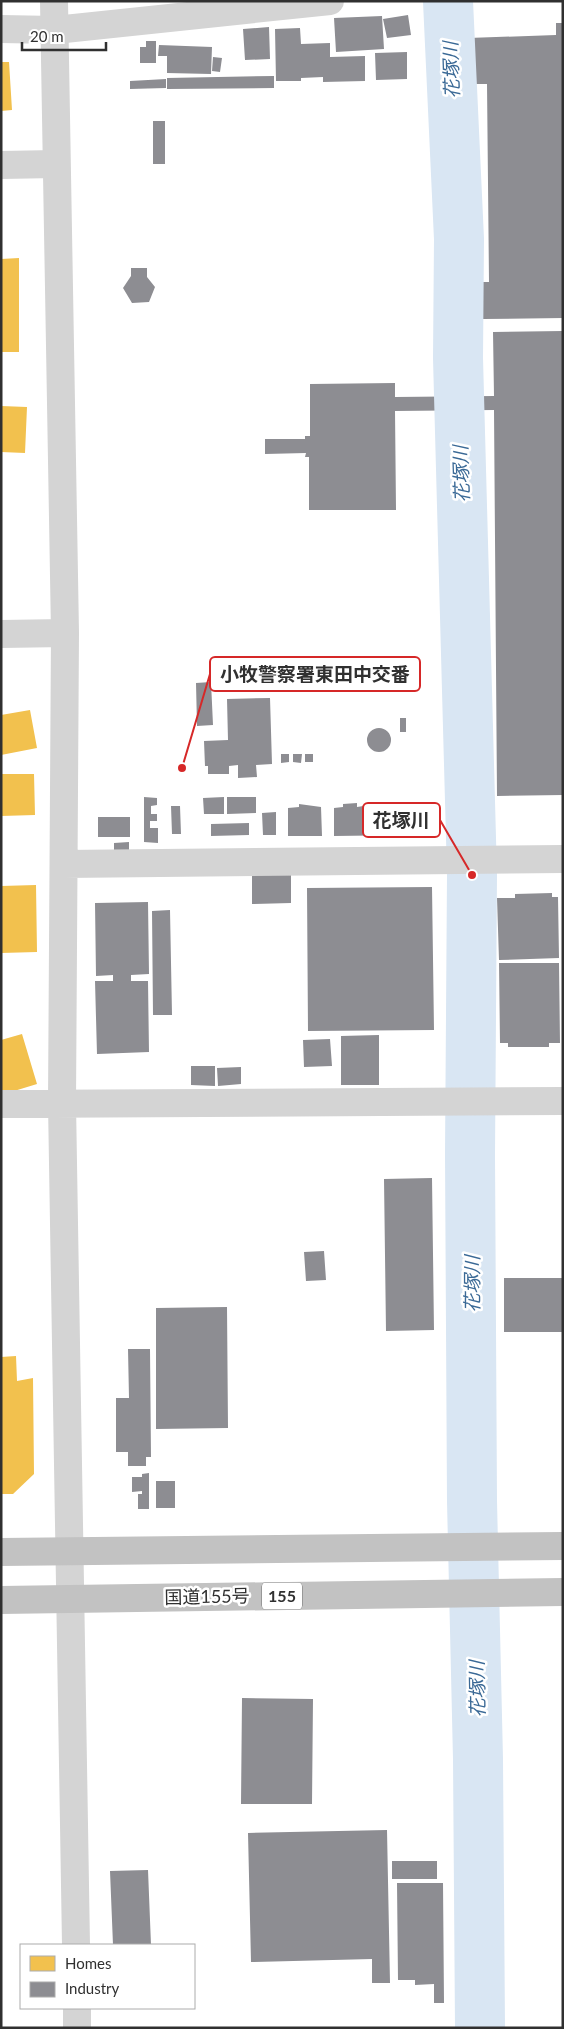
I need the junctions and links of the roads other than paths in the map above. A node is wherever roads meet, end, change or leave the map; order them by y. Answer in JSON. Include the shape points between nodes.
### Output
{"nodes":[{"id":1,"x":54,"y":1,"type":"edge"},
{"id":2,"x":330,"y":1,"type":"edge"},
{"id":3,"x":1,"y":29,"type":"edge"},
{"id":4,"x":55,"y":30,"type":"junction"},
{"id":5,"x":56,"y":164,"type":"junction"},
{"id":6,"x":1,"y":165,"type":"edge"},
{"id":7,"x":65,"y":633,"type":"junction"},
{"id":8,"x":1,"y":634,"type":"edge"},
{"id":9,"x":563,"y":859,"type":"edge"},
{"id":10,"x":64,"y":864,"type":"junction"},
{"id":11,"x":563,"y":1101,"type":"edge"},
{"id":12,"x":1,"y":1104,"type":"edge"},
{"id":13,"x":62,"y":1104,"type":"junction"},
{"id":14,"x":563,"y":1546,"type":"edge"},
{"id":15,"x":70,"y":1550,"type":"junction"},
{"id":16,"x":1,"y":1552,"type":"edge"},
{"id":17,"x":563,"y":1592,"type":"edge"},
{"id":18,"x":70,"y":1599,"type":"junction"},
{"id":19,"x":1,"y":1600,"type":"edge"},
{"id":20,"x":76,"y":1944,"type":"edge"},
{"id":21,"x":77,"y":2009,"type":"edge"},
{"id":22,"x":77,"y":2028,"type":"edge"}],
"edges":[{"from":1,"to":4,"type":"street"},
{"from":2,"to":4,"type":"street"},
{"from":3,"to":4,"type":"street"},
{"from":4,"to":5,"type":"street"},
{"from":5,"to":6,"type":"street"},
{"from":5,"to":7,"type":"street"},
{"from":7,"to":8,"type":"street"},
{"from":7,"to":10,"type":"street"},
{"from":9,"to":10,"type":"street"},
{"from":10,"to":13,"type":"street"},
{"from":11,"to":13,"type":"street"},
{"from":12,"to":13,"type":"street"},
{"from":13,"to":15,"type":"street"},
{"from":14,"to":15,"type":"highway"},
{"from":15,"to":16,"type":"highway"},
{"from":15,"to":18,"type":"street"},
{"from":17,"to":18,"type":"highway","name":"国道155号","number":"155"},
{"from":18,"to":19,"type":"highway","name":"国道155号","number":"155"},
{"from":18,"to":20,"type":"street"},
{"from":21,"to":22,"type":"street"}]}
